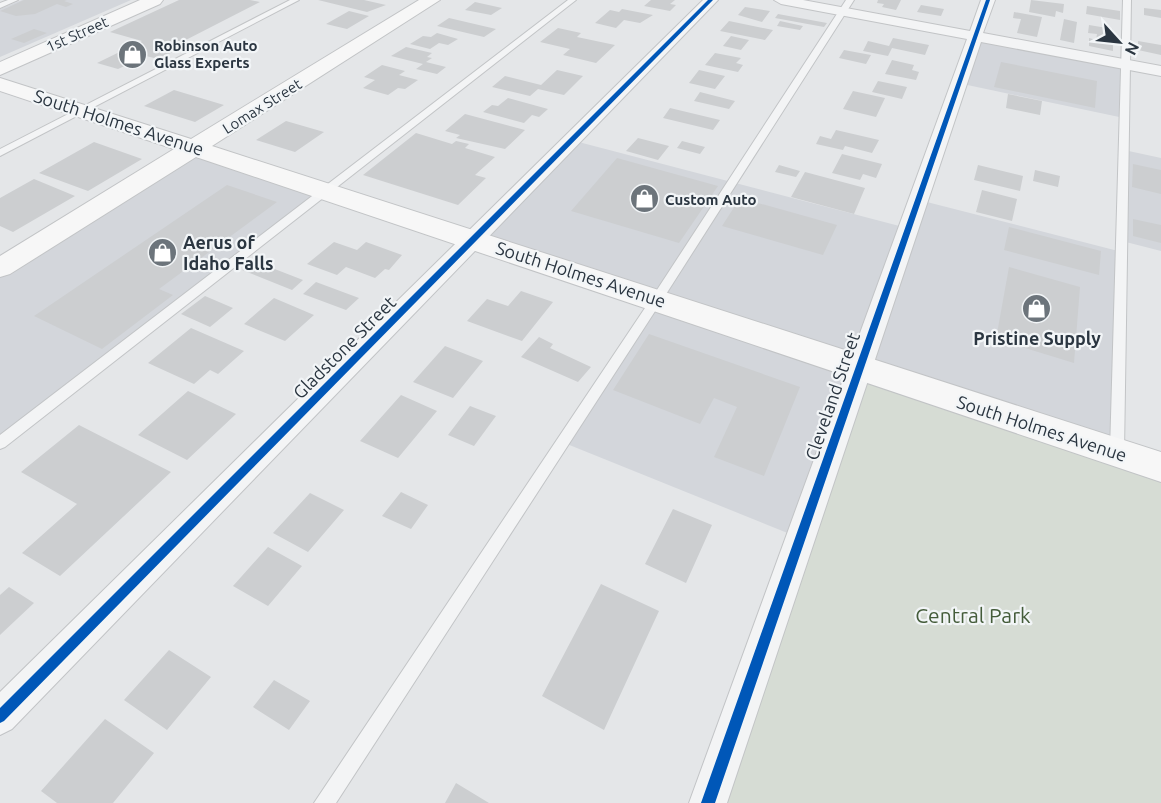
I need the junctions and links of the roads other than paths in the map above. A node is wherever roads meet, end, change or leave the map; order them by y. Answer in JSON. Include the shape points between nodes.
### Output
{"nodes":[{"id":1,"x":14,"y":0,"type":"edge"},
{"id":2,"x":154,"y":0,"type":"edge"},
{"id":3,"x":295,"y":0,"type":"edge"},
{"id":4,"x":431,"y":0,"type":"edge"},
{"id":5,"x":572,"y":0,"type":"edge"},
{"id":6,"x":711,"y":0,"type":"edge"},
{"id":7,"x":781,"y":0,"type":"edge"},
{"id":8,"x":987,"y":0,"type":"edge"},
{"id":9,"x":1126,"y":0,"type":"edge"},
{"id":10,"x":0,"y":6,"type":"edge"},
{"id":11,"x":846,"y":6,"type":"edge"},
{"id":12,"x":975,"y":36,"type":"junction"},
{"id":13,"x":1126,"y":64,"type":"junction"},
{"id":14,"x":0,"y":69,"type":"edge"},
{"id":15,"x":1161,"y":71,"type":"edge"},
{"id":16,"x":0,"y":84,"type":"edge"},
{"id":17,"x":82,"y":110,"type":"junction"},
{"id":18,"x":196,"y":147,"type":"junction"},
{"id":19,"x":0,"y":153,"type":"edge"},
{"id":20,"x":325,"y":190,"type":"junction"},
{"id":21,"x":474,"y":239,"type":"junction"},
{"id":22,"x":0,"y":268,"type":"edge"},
{"id":23,"x":657,"y":299,"type":"junction"},
{"id":24,"x":859,"y":368,"type":"junction"},
{"id":25,"x":0,"y":443,"type":"edge"},
{"id":26,"x":1117,"y":452,"type":"junction"},
{"id":27,"x":1161,"y":466,"type":"edge"},
{"id":28,"x":0,"y":717,"type":"edge"},
{"id":29,"x":324,"y":803,"type":"edge"},
{"id":30,"x":708,"y":803,"type":"edge"}],
"edges":[{"from":1,"to":10,"type":"lane"},
{"from":2,"to":14,"type":"main road","name":"1st Street"},
{"from":3,"to":17,"type":"lane"},
{"from":4,"to":18,"type":"main road","name":"Lomax Street"},
{"from":5,"to":20,"type":"lane"},
{"from":6,"to":21,"type":"street","name":"Gladstone Street"},
{"from":7,"to":11,"type":"street"},
{"from":8,"to":12,"type":"street","name":"Cleveland Street"},
{"from":9,"to":13,"type":"lane"},
{"from":11,"to":12,"type":"street"},
{"from":11,"to":23,"type":"lane"},
{"from":12,"to":13,"type":"street"},
{"from":12,"to":24,"type":"street","name":"Cleveland Street"},
{"from":13,"to":15,"type":"street"},
{"from":13,"to":26,"type":"lane"},
{"from":16,"to":17,"type":"main road","name":"South Holmes Avenue"},
{"from":17,"to":18,"type":"main road","name":"South Holmes Avenue"},
{"from":17,"to":19,"type":"lane"},
{"from":18,"to":20,"type":"main road","name":"South Holmes Avenue"},
{"from":18,"to":22,"type":"main road","name":"Lomax Street"},
{"from":20,"to":21,"type":"main road","name":"South Holmes Avenue"},
{"from":20,"to":25,"type":"lane"},
{"from":21,"to":23,"type":"main road","name":"South Holmes Avenue"},
{"from":21,"to":28,"type":"street","name":"Gladstone Street"},
{"from":23,"to":24,"type":"main road","name":"South Holmes Avenue"},
{"from":23,"to":29,"type":"lane"},
{"from":24,"to":26,"type":"main road","name":"South Holmes Avenue"},
{"from":24,"to":30,"type":"street","name":"Cleveland Street"},
{"from":26,"to":27,"type":"main road","name":"South Holmes Avenue"}]}
